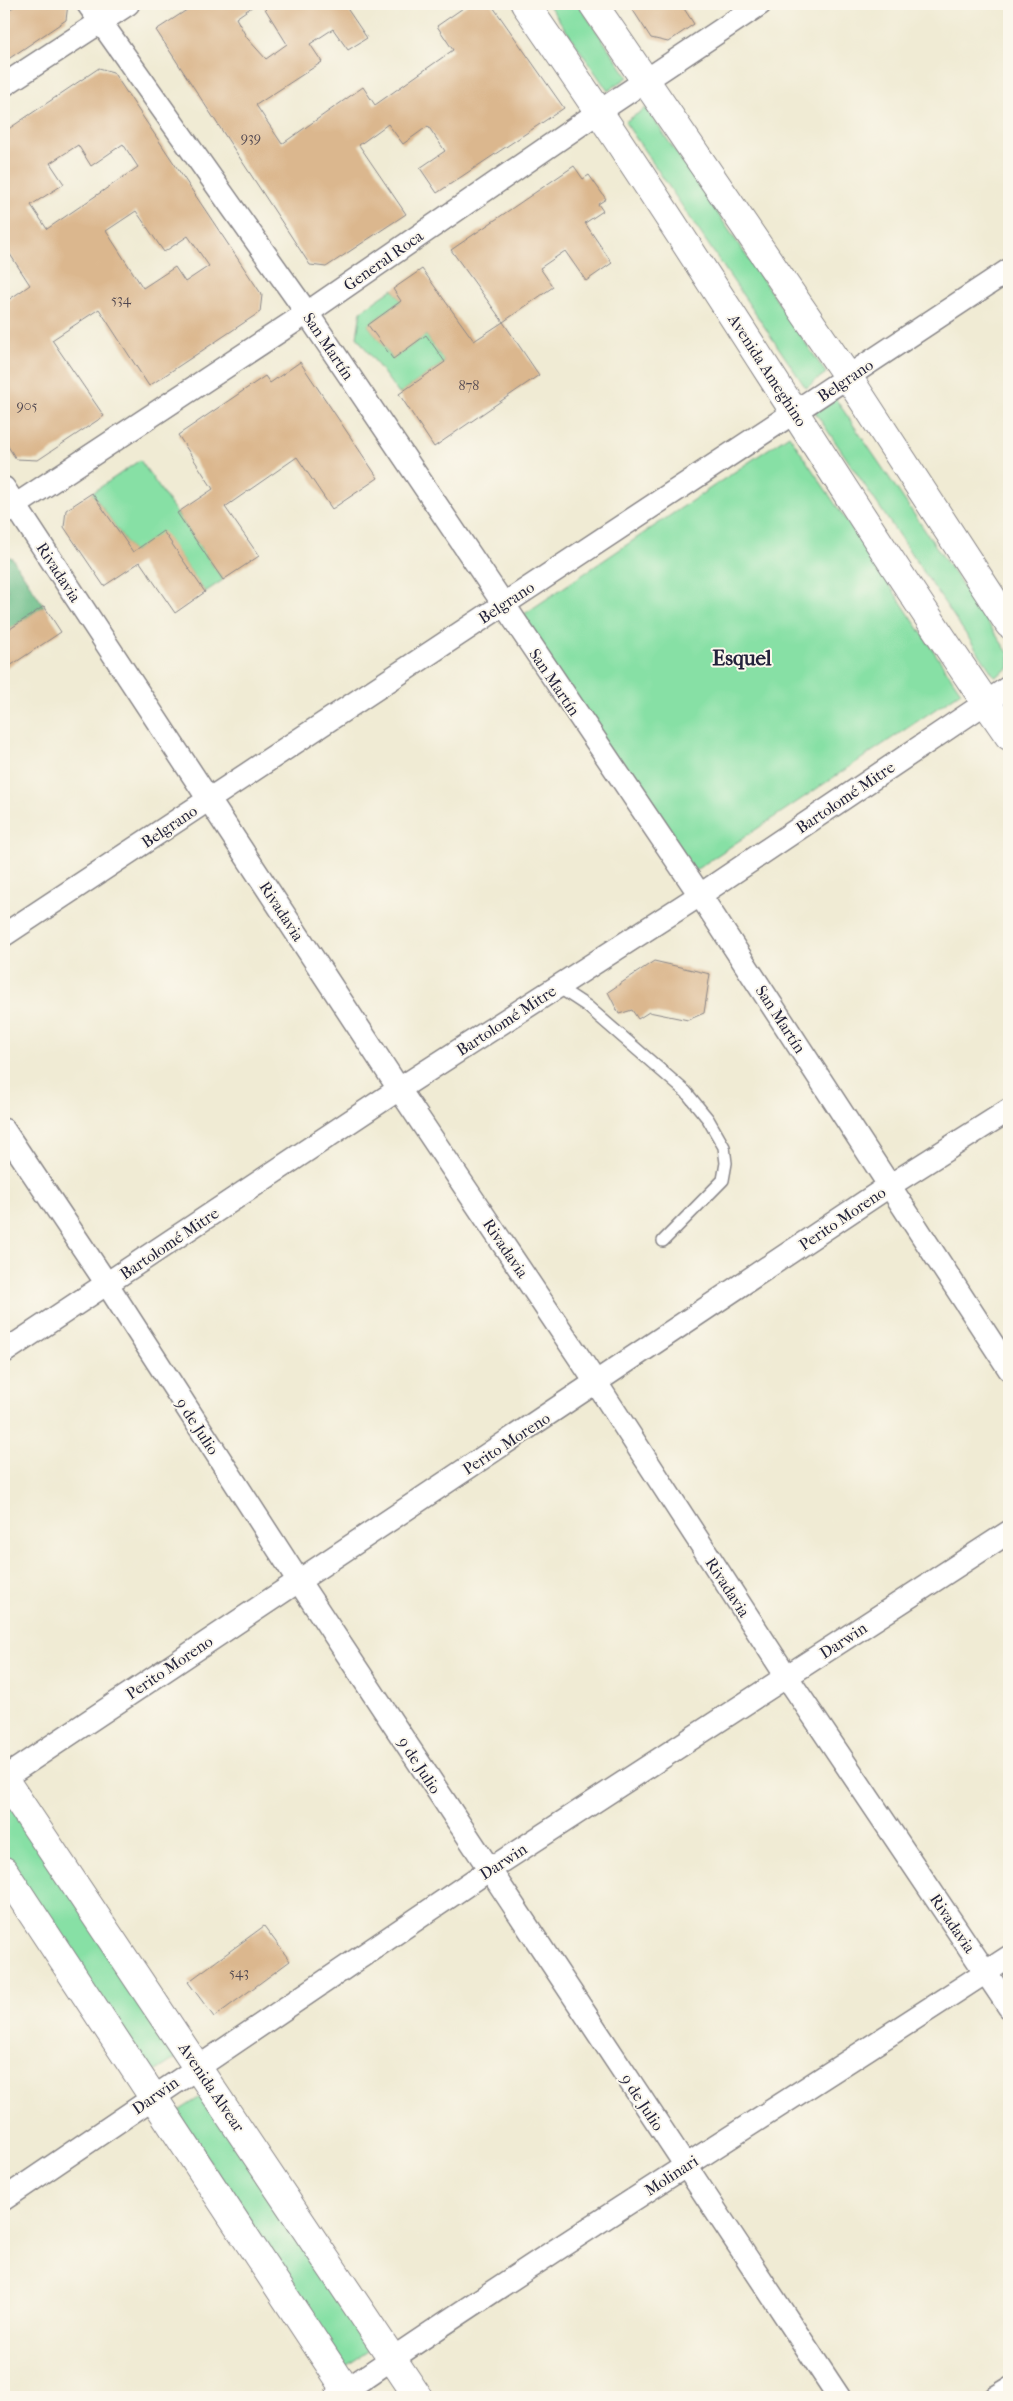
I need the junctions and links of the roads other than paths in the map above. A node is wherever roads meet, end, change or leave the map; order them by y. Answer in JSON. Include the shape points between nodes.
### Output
{"nodes":[{"id":1,"x":128,"y":4,"type":"edge"},
{"id":2,"x":526,"y":4,"type":"edge"},
{"id":3,"x":592,"y":4,"type":"edge"},
{"id":4,"x":760,"y":4,"type":"edge"},
{"id":5,"x":94,"y":13,"type":"edge"},
{"id":6,"x":644,"y":81,"type":"junction"},
{"id":7,"x":4,"y":85,"type":"edge"},
{"id":8,"x":600,"y":111,"type":"junction"},
{"id":9,"x":1009,"y":270,"type":"edge"},
{"id":10,"x":307,"y":313,"type":"junction"},
{"id":11,"x":848,"y":377,"type":"junction"},
{"id":12,"x":795,"y":413,"type":"junction"},
{"id":13,"x":8,"y":502,"type":"edge"},
{"id":14,"x":502,"y":604,"type":"junction"},
{"id":15,"x":1009,"y":624,"type":"edge"},
{"id":16,"x":1009,"y":687,"type":"edge"},
{"id":17,"x":986,"y":702,"type":"junction"},
{"id":18,"x":1009,"y":736,"type":"edge"},
{"id":19,"x":208,"y":799,"type":"junction"},
{"id":20,"x":700,"y":895,"type":"junction"},
{"id":21,"x":4,"y":935,"type":"edge"},
{"id":22,"x":558,"y":987,"type":"junction"},
{"id":23,"x":399,"y":1089,"type":"junction"},
{"id":24,"x":1009,"y":1110,"type":"edge"},
{"id":25,"x":4,"y":1130,"type":"edge"},
{"id":26,"x":889,"y":1186,"type":"junction"},
{"id":27,"x":663,"y":1240,"type":"dead end"},
{"id":28,"x":107,"y":1284,"type":"junction"},
{"id":29,"x":4,"y":1352,"type":"edge"},
{"id":30,"x":1009,"y":1369,"type":"edge"},
{"id":31,"x":597,"y":1384,"type":"junction"},
{"id":32,"x":1009,"y":1532,"type":"edge"},
{"id":33,"x":298,"y":1580,"type":"junction"},
{"id":34,"x":786,"y":1677,"type":"junction"},
{"id":35,"x":4,"y":1778,"type":"edge"},
{"id":36,"x":489,"y":1870,"type":"junction"},
{"id":37,"x":4,"y":1871,"type":"edge"},
{"id":38,"x":1009,"y":1957,"type":"edge"},
{"id":39,"x":986,"y":1972,"type":"junction"},
{"id":40,"x":1009,"y":2007,"type":"edge"},
{"id":41,"x":197,"y":2066,"type":"junction"},
{"id":42,"x":152,"y":2097,"type":"junction"},
{"id":43,"x":685,"y":2165,"type":"junction"},
{"id":44,"x":4,"y":2199,"type":"edge"},
{"id":45,"x":392,"y":2358,"type":"junction"},
{"id":46,"x":1009,"y":2388,"type":"edge"},
{"id":47,"x":344,"y":2395,"type":"edge"},
{"id":48,"x":418,"y":2397,"type":"edge"},
{"id":49,"x":839,"y":2397,"type":"edge"},
{"id":50,"x":996,"y":2397,"type":"edge"}],
"edges":[{"from":1,"to":5,"type":"street"},
{"from":2,"to":8,"type":"main road","name":"Avenida Ameghino"},
{"from":3,"to":6,"type":"main road"},
{"from":4,"to":6,"type":"street","name":"General Roca"},
{"from":5,"to":7,"type":"street"},
{"from":5,"to":10,"type":"street","name":"San Martín"},
{"from":6,"to":8,"type":"street","name":"General Roca"},
{"from":6,"to":11,"type":"main road"},
{"from":8,"to":10,"type":"street","name":"General Roca"},
{"from":8,"to":12,"type":"main road","name":"Avenida Ameghino"},
{"from":9,"to":11,"type":"street","name":"Belgrano"},
{"from":10,"to":13,"type":"street","name":"General Roca"},
{"from":10,"to":14,"type":"street","name":"San Martín"},
{"from":11,"to":12,"type":"street","name":"Belgrano"},
{"from":11,"to":15,"type":"main road"},
{"from":12,"to":14,"type":"street","name":"Belgrano"},
{"from":12,"to":17,"type":"main road","name":"Avenida Ameghino"},
{"from":13,"to":19,"type":"street","name":"Rivadavia"},
{"from":14,"to":19,"type":"street","name":"Belgrano"},
{"from":14,"to":20,"type":"street","name":"San Martín"},
{"from":16,"to":17,"type":"street","name":"Bartolomé Mitre"},
{"from":17,"to":18,"type":"main road","name":"Avenida Ameghino"},
{"from":17,"to":20,"type":"street","name":"Bartolomé Mitre"},
{"from":19,"to":21,"type":"street","name":"Belgrano"},
{"from":19,"to":23,"type":"street","name":"Rivadavia"},
{"from":20,"to":22,"type":"street","name":"Bartolomé Mitre"},
{"from":20,"to":26,"type":"street","name":"San Martín"},
{"from":22,"to":23,"type":"street","name":"Bartolomé Mitre"},
{"from":22,"to":27,"type":"lane","via":[[587,1006],[686,1092],[708,1119],[724,1147],[723,1180]]},
{"from":23,"to":28,"type":"street","name":"Bartolomé Mitre"},
{"from":23,"to":31,"type":"street","name":"Rivadavia"},
{"from":24,"to":26,"type":"street","name":"Perito Moreno"},
{"from":25,"to":28,"type":"street","name":"9 de Julio"},
{"from":26,"to":30,"type":"street","name":"San Martín"},
{"from":26,"to":31,"type":"street","name":"Perito Moreno"},
{"from":28,"to":29,"type":"street","name":"Bartolomé Mitre"},
{"from":28,"to":33,"type":"street","name":"9 de Julio"},
{"from":31,"to":33,"type":"street","name":"Perito Moreno"},
{"from":31,"to":34,"type":"street","name":"Rivadavia"},
{"from":32,"to":34,"type":"street","name":"Darwin"},
{"from":33,"to":35,"type":"street","name":"Perito Moreno"},
{"from":33,"to":36,"type":"street","name":"9 de Julio"},
{"from":34,"to":36,"type":"street","name":"Darwin"},
{"from":34,"to":39,"type":"street","name":"Rivadavia"},
{"from":35,"to":41,"type":"main road","name":"Avenida Alvear"},
{"from":36,"to":41,"type":"street","name":"Darwin"},
{"from":36,"to":43,"type":"street","name":"9 de Julio"},
{"from":37,"to":42,"type":"main road"},
{"from":38,"to":39,"type":"street","name":"Molinari"},
{"from":39,"to":40,"type":"street","name":"Rivadavia"},
{"from":39,"to":43,"type":"street","name":"Molinari"},
{"from":41,"to":42,"type":"street","name":"Darwin"},
{"from":41,"to":45,"type":"main road","name":"Avenida Alvear"},
{"from":42,"to":44,"type":"street","name":"Darwin"},
{"from":42,"to":47,"type":"main road"},
{"from":43,"to":45,"type":"street","name":"Molinari"},
{"from":43,"to":49,"type":"street","name":"9 de Julio"},
{"from":45,"to":47,"type":"street","name":"Molinari"},
{"from":45,"to":48,"type":"main road","name":"Avenida Alvear"},
{"from":46,"to":50,"type":"street"}]}
